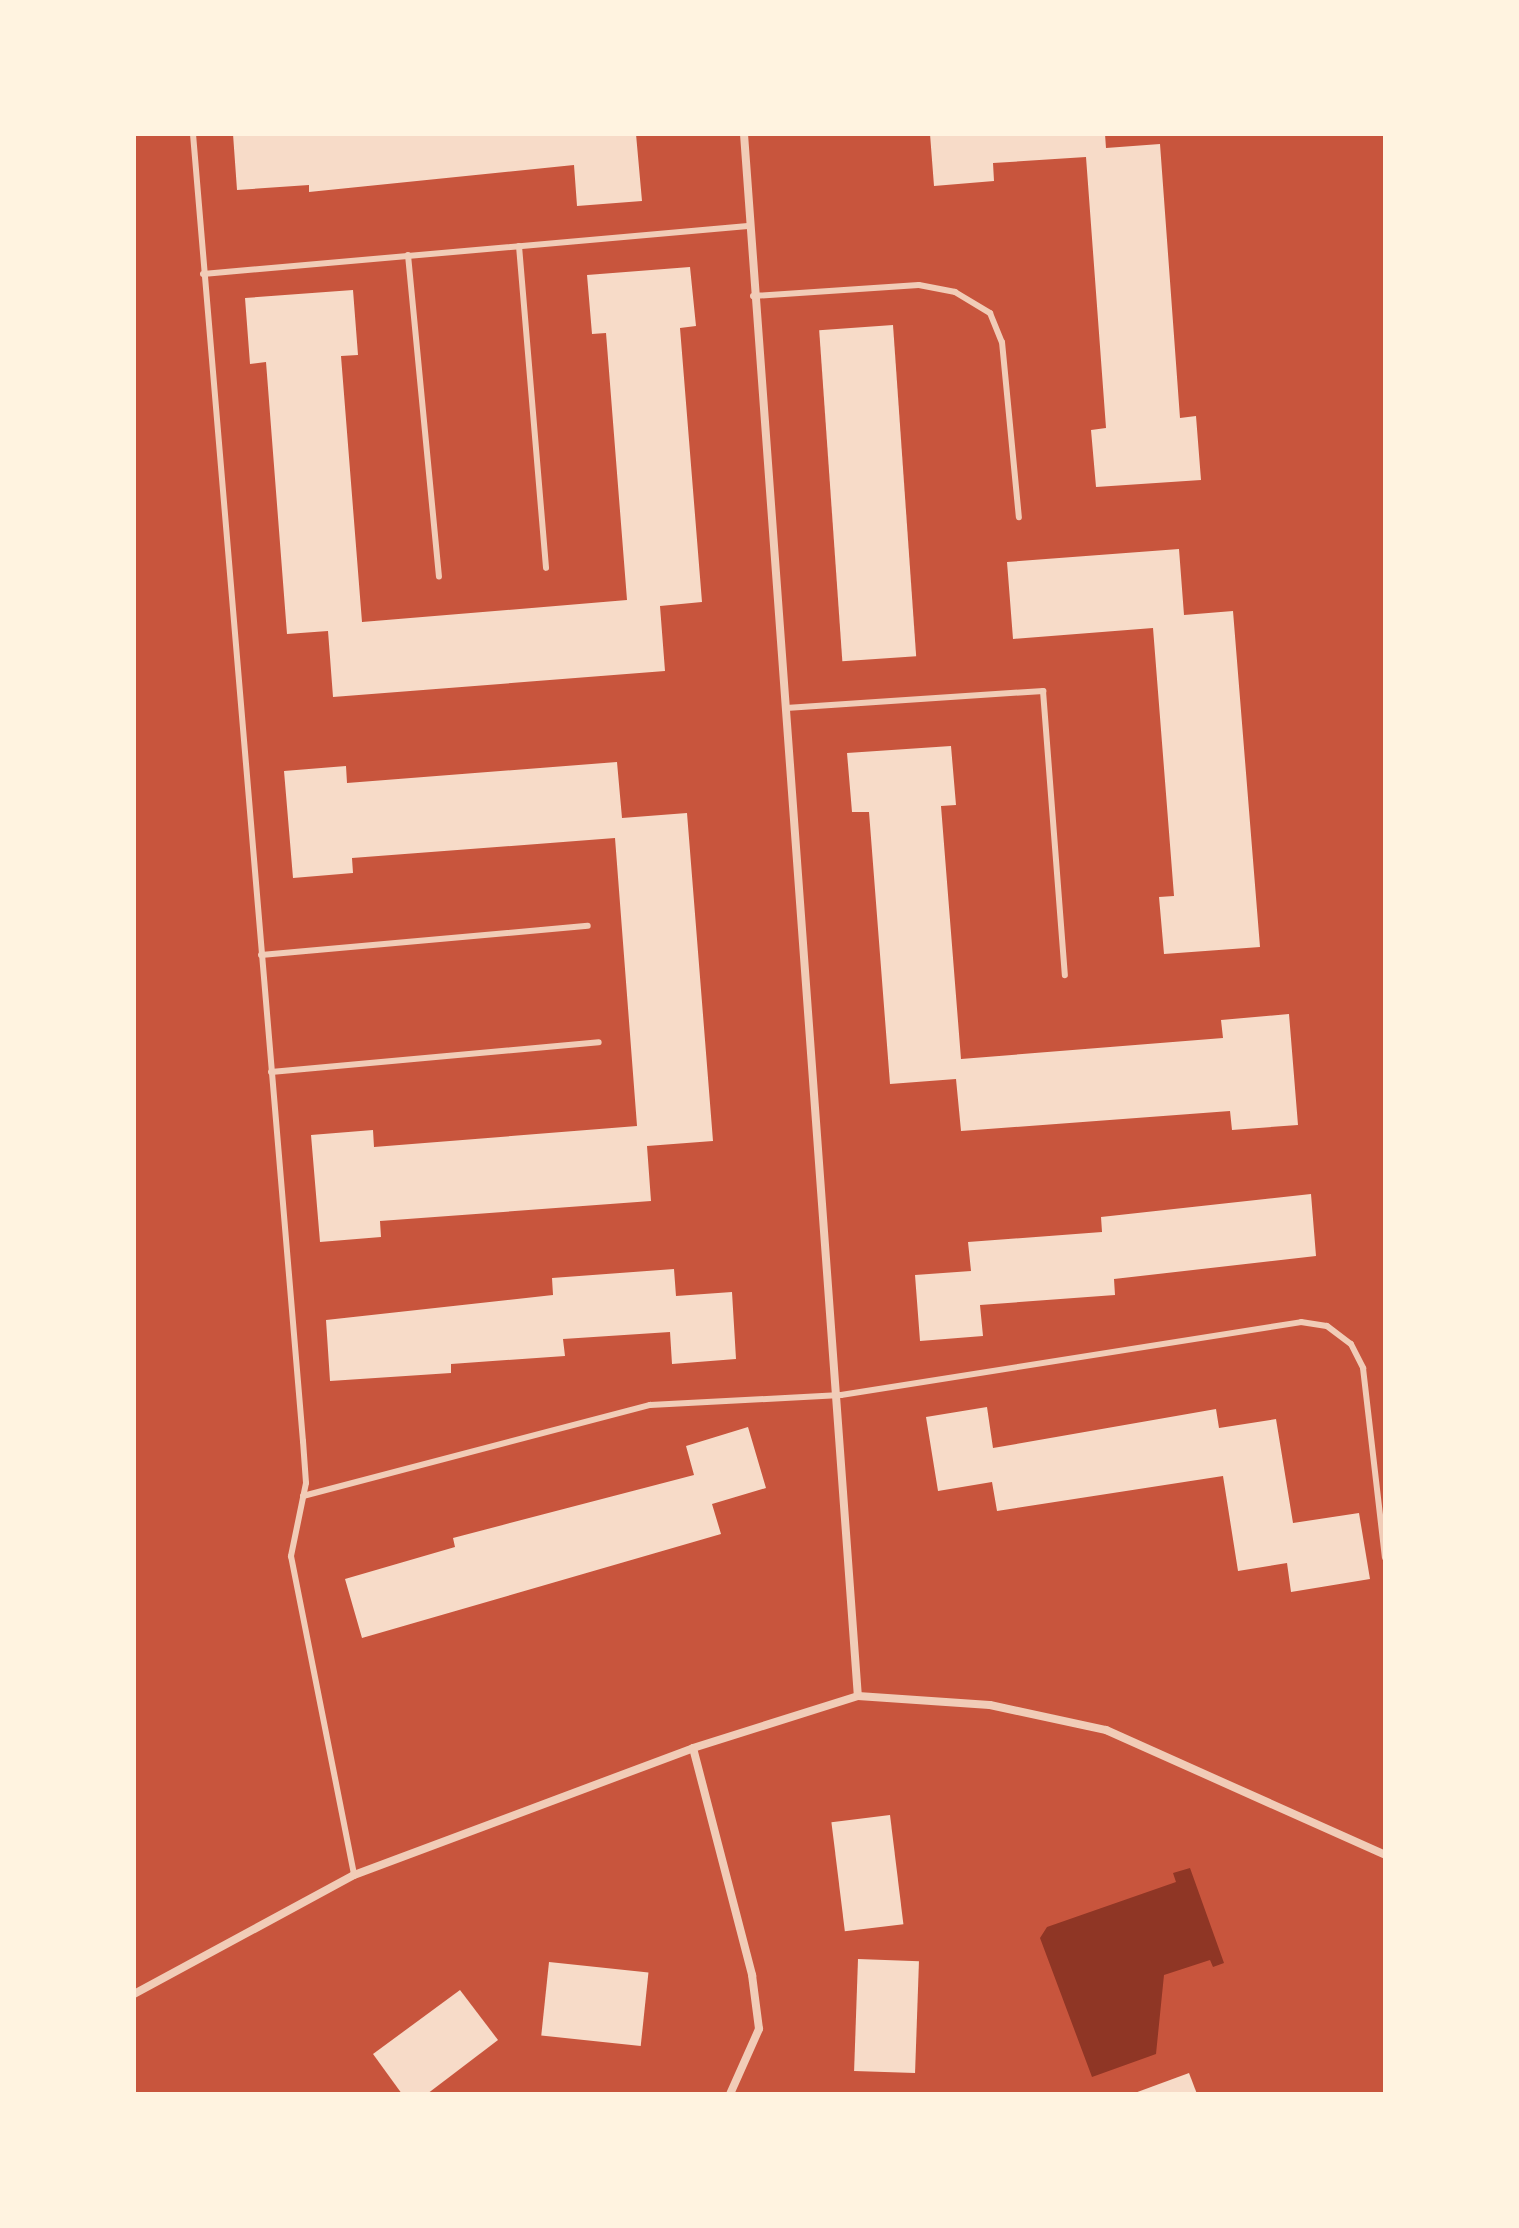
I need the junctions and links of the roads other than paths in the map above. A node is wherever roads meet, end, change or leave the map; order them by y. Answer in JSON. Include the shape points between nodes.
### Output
{"nodes":[{"id":1,"x":193,"y":134,"type":"edge"},
{"id":2,"x":744,"y":134,"type":"edge"},
{"id":3,"x":748,"y":226,"type":"junction"},
{"id":4,"x":519,"y":246,"type":"junction"},
{"id":5,"x":408,"y":255,"type":"junction"},
{"id":6,"x":203,"y":274,"type":"junction"},
{"id":7,"x":753,"y":296,"type":"junction"},
{"id":8,"x":1019,"y":517,"type":"dead end"},
{"id":9,"x":546,"y":568,"type":"dead end"},
{"id":10,"x":439,"y":577,"type":"dead end"},
{"id":11,"x":786,"y":708,"type":"junction"},
{"id":12,"x":588,"y":926,"type":"dead end"},
{"id":13,"x":261,"y":955,"type":"junction"},
{"id":14,"x":1065,"y":975,"type":"dead end"},
{"id":15,"x":599,"y":1042,"type":"dead end"},
{"id":16,"x":271,"y":1072,"type":"junction"},
{"id":17,"x":841,"y":1395,"type":"junction"},
{"id":18,"x":303,"y":1496,"type":"junction"},
{"id":19,"x":1385,"y":1558,"type":"edge"},
{"id":20,"x":858,"y":1696,"type":"junction"},
{"id":21,"x":693,"y":1748,"type":"junction"},
{"id":22,"x":1385,"y":1855,"type":"edge"},
{"id":23,"x":354,"y":1875,"type":"junction"},
{"id":24,"x":134,"y":1994,"type":"edge"},
{"id":25,"x":730,"y":2094,"type":"edge"}],
"edges":[{"from":1,"to":6,"type":"lane"},
{"from":2,"to":3,"type":"street"},
{"from":3,"to":4,"type":"lane"},
{"from":3,"to":7,"type":"street"},
{"from":4,"to":5,"type":"lane"},
{"from":4,"to":9,"type":"lane"},
{"from":5,"to":6,"type":"lane"},
{"from":5,"to":10,"type":"lane"},
{"from":6,"to":13,"type":"lane"},
{"from":7,"to":8,"type":"lane","via":[[919,285],[955,292],[990,313],[1002,342]]},
{"from":7,"to":11,"type":"street"},
{"from":11,"to":14,"type":"lane","via":[[1043,691]]},
{"from":11,"to":17,"type":"street"},
{"from":12,"to":13,"type":"lane"},
{"from":13,"to":16,"type":"lane"},
{"from":15,"to":16,"type":"lane"},
{"from":16,"to":18,"type":"lane"},
{"from":17,"to":18,"type":"lane","via":[[650,1405]]},
{"from":17,"to":19,"type":"lane","via":[[1301,1322],[1327,1326],[1351,1344],[1363,1368]]},
{"from":17,"to":20,"type":"street"},
{"from":18,"to":23,"type":"lane","via":[[291,1556],[297,1607]]},
{"from":20,"to":21,"type":"street"},
{"from":20,"to":22,"type":"street","via":[[990,1705],[1106,1730]]},
{"from":21,"to":23,"type":"street"},
{"from":21,"to":25,"type":"street","via":[[759,2029]]},
{"from":23,"to":24,"type":"street"}]}
